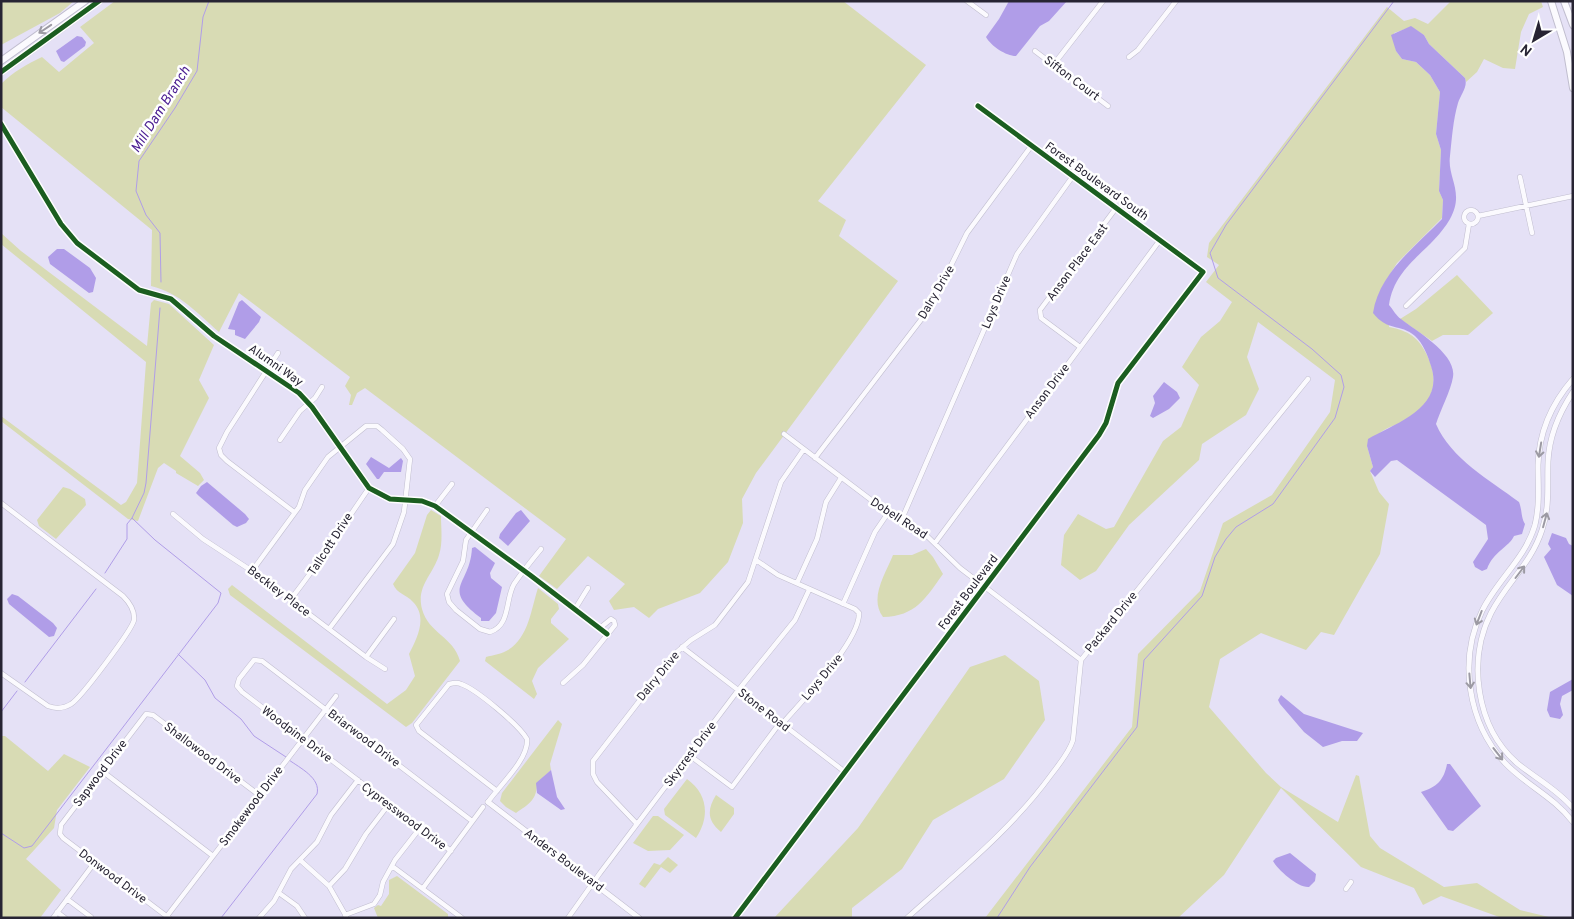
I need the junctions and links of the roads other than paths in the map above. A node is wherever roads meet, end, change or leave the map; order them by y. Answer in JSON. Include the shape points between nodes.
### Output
{"nodes":[{"id":1,"x":85,"y":1,"type":"edge"},
{"id":2,"x":99,"y":1,"type":"edge"},
{"id":3,"x":967,"y":1,"type":"edge"},
{"id":4,"x":1103,"y":1,"type":"edge"},
{"id":5,"x":1176,"y":1,"type":"edge"},
{"id":6,"x":1551,"y":1,"type":"edge"},
{"id":7,"x":1564,"y":1,"type":"edge"},
{"id":8,"x":986,"y":15,"type":"dead end"},
{"id":9,"x":1573,"y":25,"type":"edge"},
{"id":10,"x":1035,"y":51,"type":"dead end"},
{"id":11,"x":1130,"y":57,"type":"dead end"},
{"id":12,"x":1,"y":61,"type":"edge"},
{"id":13,"x":1054,"y":64,"type":"junction"},
{"id":14,"x":1,"y":72,"type":"edge"},
{"id":15,"x":1573,"y":86,"type":"edge"},
{"id":16,"x":978,"y":106,"type":"dead end"},
{"id":17,"x":1108,"y":106,"type":"dead end"},
{"id":18,"x":1,"y":124,"type":"edge"},
{"id":19,"x":1032,"y":145,"type":"junction"},
{"id":20,"x":1073,"y":176,"type":"junction"},
{"id":21,"x":1520,"y":177,"type":"dead end"},
{"id":22,"x":1573,"y":196,"type":"edge"},
{"id":23,"x":1526,"y":206,"type":"junction"},
{"id":24,"x":1116,"y":208,"type":"junction"},
{"id":25,"x":1478,"y":216,"type":"junction"},
{"id":26,"x":1469,"y":224,"type":"junction"},
{"id":27,"x":1532,"y":233,"type":"dead end"},
{"id":28,"x":1160,"y":240,"type":"junction"},
{"id":29,"x":1203,"y":272,"type":"joint"},
{"id":30,"x":1406,"y":306,"type":"dead end"},
{"id":31,"x":1080,"y":347,"type":"junction"},
{"id":32,"x":278,"y":353,"type":"dead end"},
{"id":33,"x":267,"y":370,"type":"junction"},
{"id":34,"x":1308,"y":379,"type":"dead end"},
{"id":35,"x":1573,"y":379,"type":"edge"},
{"id":36,"x":322,"y":387,"type":"dead end"},
{"id":37,"x":1573,"y":392,"type":"edge"},
{"id":38,"x":309,"y":403,"type":"junction"},
{"id":39,"x":1552,"y":410,"type":"junction"},
{"id":40,"x":1548,"y":419,"type":"junction"},
{"id":41,"x":1558,"y":419,"type":"junction"},
{"id":42,"x":784,"y":434,"type":"dead end"},
{"id":43,"x":280,"y":440,"type":"dead end"},
{"id":44,"x":340,"y":448,"type":"junction"},
{"id":45,"x":804,"y":449,"type":"junction"},
{"id":46,"x":816,"y":458,"type":"junction"},
{"id":47,"x":841,"y":478,"type":"junction"},
{"id":48,"x":452,"y":484,"type":"dead end"},
{"id":49,"x":369,"y":488,"type":"junction"},
{"id":50,"x":1548,"y":490,"type":"junction"},
{"id":51,"x":1540,"y":491,"type":"junction"},
{"id":52,"x":405,"y":500,"type":"junction"},
{"id":53,"x":1,"y":503,"type":"edge"},
{"id":54,"x":435,"y":506,"type":"junction"},
{"id":55,"x":487,"y":510,"type":"dead end"},
{"id":56,"x":294,"y":512,"type":"junction"},
{"id":57,"x":888,"y":513,"type":"junction"},
{"id":58,"x":172,"y":514,"type":"dead end"},
{"id":59,"x":901,"y":521,"type":"junction"},
{"id":60,"x":470,"y":532,"type":"junction"},
{"id":61,"x":935,"y":543,"type":"junction"},
{"id":62,"x":541,"y":549,"type":"dead end"},
{"id":63,"x":756,"y":560,"type":"junction"},
{"id":64,"x":252,"y":570,"type":"junction"},
{"id":65,"x":524,"y":571,"type":"junction"},
{"id":66,"x":797,"y":583,"type":"junction"},
{"id":67,"x":985,"y":587,"type":"junction"},
{"id":68,"x":588,"y":588,"type":"dead end"},
{"id":69,"x":809,"y":590,"type":"junction"},
{"id":70,"x":1492,"y":594,"type":"junction"},
{"id":71,"x":1500,"y":599,"type":"junction"},
{"id":72,"x":290,"y":600,"type":"junction"},
{"id":73,"x":843,"y":604,"type":"junction"},
{"id":74,"x":575,"y":608,"type":"junction"},
{"id":75,"x":394,"y":619,"type":"dead end"},
{"id":76,"x":329,"y":628,"type":"junction"},
{"id":77,"x":600,"y":628,"type":"junction"},
{"id":78,"x":607,"y":634,"type":"junction"},
{"id":79,"x":682,"y":647,"type":"junction"},
{"id":80,"x":366,"y":657,"type":"junction"},
{"id":81,"x":1081,"y":660,"type":"junction"},
{"id":82,"x":385,"y":669,"type":"dead end"},
{"id":83,"x":1,"y":672,"type":"edge"},
{"id":84,"x":563,"y":683,"type":"dead end"},
{"id":85,"x":237,"y":686,"type":"joint"},
{"id":86,"x":739,"y":691,"type":"junction"},
{"id":87,"x":336,"y":696,"type":"dead end"},
{"id":88,"x":1481,"y":700,"type":"junction"},
{"id":89,"x":1473,"y":703,"type":"junction"},
{"id":90,"x":326,"y":709,"type":"junction"},
{"id":91,"x":1483,"y":709,"type":"junction"},
{"id":92,"x":1475,"y":711,"type":"junction"},
{"id":93,"x":146,"y":714,"type":"joint"},
{"id":94,"x":782,"y":724,"type":"junction"},
{"id":95,"x":303,"y":738,"type":"junction"},
{"id":96,"x":689,"y":755,"type":"junction"},
{"id":97,"x":102,"y":771,"type":"junction"},
{"id":98,"x":845,"y":772,"type":"junction"},
{"id":99,"x":358,"y":780,"type":"junction"},
{"id":100,"x":497,"y":791,"type":"junction"},
{"id":101,"x":259,"y":795,"type":"junction"},
{"id":102,"x":488,"y":802,"type":"joint"},
{"id":103,"x":389,"y":804,"type":"junction"},
{"id":104,"x":483,"y":807,"type":"dead end"},
{"id":105,"x":1573,"y":808,"type":"edge"},
{"id":106,"x":472,"y":822,"type":"junction"},
{"id":107,"x":1573,"y":822,"type":"edge"},
{"id":108,"x":637,"y":824,"type":"junction"},
{"id":109,"x":420,"y":828,"type":"junction"},
{"id":110,"x":60,"y":834,"type":"joint"},
{"id":111,"x":451,"y":851,"type":"junction"},
{"id":112,"x":213,"y":856,"type":"junction"},
{"id":113,"x":300,"y":860,"type":"junction"},
{"id":114,"x":95,"y":862,"type":"junction"},
{"id":115,"x":392,"y":866,"type":"junction"},
{"id":116,"x":1351,"y":882,"type":"dead end"},
{"id":117,"x":594,"y":883,"type":"junction"},
{"id":118,"x":329,"y":886,"type":"junction"},
{"id":119,"x":423,"y":888,"type":"junction"},
{"id":120,"x":1346,"y":889,"type":"dead end"},
{"id":121,"x":279,"y":892,"type":"junction"},
{"id":122,"x":67,"y":899,"type":"junction"},
{"id":123,"x":58,"y":912,"type":"junction"},
{"id":124,"x":346,"y":916,"type":"edge"},
{"id":125,"x":456,"y":916,"type":"edge"},
{"id":126,"x":91,"y":917,"type":"edge"},
{"id":127,"x":168,"y":917,"type":"edge"},
{"id":128,"x":53,"y":918,"type":"edge"},
{"id":129,"x":65,"y":918,"type":"edge"},
{"id":130,"x":259,"y":918,"type":"edge"},
{"id":131,"x":305,"y":918,"type":"edge"},
{"id":132,"x":462,"y":918,"type":"edge"},
{"id":133,"x":568,"y":918,"type":"edge"},
{"id":134,"x":640,"y":918,"type":"edge"},
{"id":135,"x":735,"y":918,"type":"edge"},
{"id":136,"x":908,"y":918,"type":"edge"}],
"edges":[{"from":1,"to":12,"type":"main road","one_way":true},
{"from":2,"to":14,"type":"main road"},
{"from":3,"to":8,"type":"street"},
{"from":4,"to":13,"type":"street"},
{"from":5,"to":11,"type":"street"},
{"from":6,"to":15,"type":"main road","via":[[1567,52]]},
{"from":7,"to":9,"type":"main road"},
{"from":10,"to":13,"type":"street","name":"Sifton Court"},
{"from":13,"to":17,"type":"street","name":"Sifton Court"},
{"from":16,"to":19,"type":"street","name":"Forest Boulevard South"},
{"from":18,"to":33,"type":"street","name":"Alumni Way","via":[[61,224],[77,244],[139,290],[171,299],[214,336]]},
{"from":19,"to":20,"type":"street","name":"Forest Boulevard South"},
{"from":19,"to":46,"type":"street","name":"Dalry Drive","via":[[967,233],[930,308]]},
{"from":20,"to":24,"type":"street","name":"Forest Boulevard South"},
{"from":20,"to":59,"type":"street","name":"Loys Drive","via":[[1017,254]]},
{"from":21,"to":23,"type":"street"},
{"from":22,"to":23,"type":"street"},
{"from":23,"to":25,"type":"street"},
{"from":23,"to":27,"type":"street"},
{"from":24,"to":28,"type":"street","name":"Forest Boulevard South"},
{"from":24,"to":31,"type":"street","name":"Anson Place East","via":[[1040,310],[1040,316]]},
{"from":25,"to":26,"type":"street","via":[[1476,222]]},
{"from":25,"to":26,"type":"street","via":[[1474,211],[1466,213],[1465,219]]},
{"from":26,"to":30,"type":"street","via":[[1465,248]]},
{"from":28,"to":29,"type":"street","name":"Forest Boulevard South"},
{"from":28,"to":31,"type":"street","name":"Anson Drive"},
{"from":29,"to":67,"type":"street","name":"Forest Boulevard","via":[[1118,383],[1100,434]]},
{"from":31,"to":61,"type":"street","name":"Anson Drive"},
{"from":32,"to":33,"type":"street"},
{"from":33,"to":38,"type":"street","name":"Alumni Way"},
{"from":33,"to":56,"type":"street","via":[[220,442],[219,450],[227,461]]},
{"from":34,"to":81,"type":"street","name":"Packard Drive"},
{"from":35,"to":39,"type":"street"},
{"from":36,"to":38,"type":"street"},
{"from":37,"to":41,"type":"street"},
{"from":38,"to":43,"type":"street"},
{"from":38,"to":44,"type":"street","name":"Alumni Way"},
{"from":39,"to":40,"type":"street"},
{"from":39,"to":41,"type":"street"},
{"from":40,"to":41,"type":"street"},
{"from":40,"to":51,"type":"street","one_way":true,"via":[[1539,454]]},
{"from":41,"to":50,"type":"street","via":[[1549,448]]},
{"from":42,"to":45,"type":"street","name":"Dobell Road"},
{"from":44,"to":49,"type":"street","name":"Alumni Way"},
{"from":44,"to":52,"type":"street","via":[[371,425],[382,430],[408,455],[410,465]]},
{"from":44,"to":56,"type":"street","via":[[324,462]]},
{"from":45,"to":46,"type":"street","name":"Dobell Road"},
{"from":45,"to":63,"type":"street","name":"Dalry Drive","via":[[781,482]]},
{"from":46,"to":47,"type":"street","name":"Dobell Road"},
{"from":47,"to":57,"type":"street","name":"Dobell Road"},
{"from":47,"to":66,"type":"street","via":[[826,502],[817,539]]},
{"from":48,"to":54,"type":"street"},
{"from":49,"to":52,"type":"street","via":[[384,496]]},
{"from":49,"to":72,"type":"street","name":"Tallcott Drive","via":[[320,562]]},
{"from":50,"to":51,"type":"street"},
{"from":71,"to":50,"type":"street","one_way":true,"via":[[1538,543],[1547,509]]},
{"from":51,"to":70,"type":"street","via":[[1538,513],[1527,546]]},
{"from":52,"to":54,"type":"street"},
{"from":52,"to":76,"type":"street","via":[[393,544]]},
{"from":53,"to":83,"type":"street","via":[[123,596],[133,612],[129,632],[72,704],[57,708],[45,705]]},
{"from":54,"to":60,"type":"street"},
{"from":55,"to":60,"type":"street"},
{"from":56,"to":64,"type":"street"},
{"from":57,"to":59,"type":"street","name":"Dobell Road"},
{"from":57,"to":73,"type":"street","via":[[875,532]]},
{"from":58,"to":64,"type":"street","name":"Beckley Place","via":[[203,539]]},
{"from":59,"to":61,"type":"street","name":"Dobell Road"},
{"from":60,"to":65,"type":"street"},
{"from":60,"to":65,"type":"street","via":[[463,561],[448,589],[448,599],[474,625],[490,632],[502,623],[514,584]]},
{"from":61,"to":67,"type":"street","name":"Dobell Road","via":[[954,564]]},
{"from":62,"to":65,"type":"street"},
{"from":63,"to":66,"type":"street"},
{"from":63,"to":79,"type":"street","name":"Dalry Drive","via":[[748,582],[718,622]]},
{"from":64,"to":72,"type":"street","name":"Beckley Place"},
{"from":65,"to":74,"type":"street"},
{"from":66,"to":69,"type":"street"},
{"from":67,"to":81,"type":"street","name":"Dobell Road"},
{"from":67,"to":98,"type":"street","name":"Forest Boulevard"},
{"from":68,"to":74,"type":"street"},
{"from":69,"to":73,"type":"street"},
{"from":69,"to":86,"type":"street","name":"Skycrest Drive","via":[[798,617]]},
{"from":70,"to":71,"type":"street"},
{"from":70,"to":89,"type":"street","one_way":true,"via":[[1481,613],[1471,645],[1469,676]]},
{"from":71,"to":88,"type":"street","via":[[1488,619],[1479,652]]},
{"from":72,"to":76,"type":"street","name":"Beckley Place"},
{"from":73,"to":94,"type":"street","name":"Loys Drive","via":[[858,611],[860,616],[846,647]]},
{"from":74,"to":77,"type":"street"},
{"from":75,"to":80,"type":"street"},
{"from":76,"to":80,"type":"street","name":"Beckley Place"},
{"from":77,"to":78,"type":"street"},
{"from":77,"to":78,"type":"street","via":[[607,620],[614,621],[615,625]]},
{"from":78,"to":84,"type":"street","via":[[583,665]]},
{"from":79,"to":86,"type":"street","name":"Stone Road"},
{"from":79,"to":108,"type":"street","name":"Dalry Drive","via":[[593,761],[597,782]]},
{"from":80,"to":82,"type":"street","name":"Beckley Place"},
{"from":81,"to":136,"type":"street","name":"Packard Drive","via":[[1073,737],[1068,751],[1019,816]]},
{"from":85,"to":90,"type":"street","name":"Briarwood Drive","via":[[254,660],[262,661]]},
{"from":85,"to":95,"type":"street","name":"Woodpine Drive"},
{"from":86,"to":94,"type":"street","name":"Stone Road"},
{"from":86,"to":96,"type":"street","name":"Skycrest Drive"},
{"from":87,"to":90,"type":"street","name":"Smokewood Drive"},
{"from":88,"to":89,"type":"street"},
{"from":88,"to":91,"type":"street"},
{"from":89,"to":92,"type":"street"},
{"from":90,"to":95,"type":"street","name":"Smokewood Drive"},
{"from":90,"to":106,"type":"street","name":"Briarwood Drive"},
{"from":91,"to":92,"type":"street"},
{"from":91,"to":105,"type":"street","via":[[1492,730],[1511,756]]},
{"from":92,"to":107,"type":"street","one_way":true,"via":[[1487,739],[1504,762],[1549,797]]},
{"from":93,"to":97,"type":"street","name":"Sapwood Drive"},
{"from":93,"to":101,"type":"street","name":"Shallowood Drive","via":[[153,715]]},
{"from":94,"to":96,"type":"street","name":"Loys Drive","via":[[732,787]]},
{"from":94,"to":98,"type":"street","name":"Stone Road"},
{"from":95,"to":99,"type":"street","name":"Woodpine Drive"},
{"from":95,"to":101,"type":"street","name":"Smokewood Drive"},
{"from":96,"to":108,"type":"street","name":"Skycrest Drive"},
{"from":97,"to":110,"type":"street","name":"Sapwood Drive","via":[[61,825]]},
{"from":97,"to":112,"type":"street"},
{"from":98,"to":135,"type":"street","name":"Forest Boulevard"},
{"from":99,"to":103,"type":"street","name":"Cypresswood Drive"},
{"from":99,"to":113,"type":"street","via":[[331,815],[317,842]]},
{"from":100,"to":100,"type":"street","via":[[418,731],[416,725],[442,691],[453,683],[469,689],[518,727],[527,743],[523,756]]},
{"from":100,"to":102,"type":"street"},
{"from":101,"to":112,"type":"street","name":"Smokewood Drive"},
{"from":102,"to":117,"type":"street","name":"Anders Boulevard"},
{"from":103,"to":109,"type":"street","name":"Cypresswood Drive"},
{"from":103,"to":118,"type":"street","via":[[345,869]]},
{"from":104,"to":106,"type":"street"},
{"from":106,"to":111,"type":"street"},
{"from":108,"to":117,"type":"street","name":"Skycrest Drive"},
{"from":109,"to":111,"type":"street","name":"Cypresswood Drive"},
{"from":109,"to":115,"type":"street"},
{"from":110,"to":114,"type":"street","name":"Donwood Drive"},
{"from":111,"to":119,"type":"street"},
{"from":112,"to":127,"type":"street","name":"Smokewood Drive"},
{"from":113,"to":118,"type":"street"},
{"from":113,"to":121,"type":"street","via":[[286,876]]},
{"from":114,"to":122,"type":"street"},
{"from":114,"to":127,"type":"street","name":"Donwood Drive"},
{"from":115,"to":119,"type":"street"},
{"from":115,"to":124,"type":"street","via":[[374,904]]},
{"from":116,"to":120,"type":"street"},
{"from":117,"to":133,"type":"street","name":"Skycrest Drive"},
{"from":117,"to":134,"type":"street","name":"Anders Boulevard"},
{"from":118,"to":124,"type":"street"},
{"from":119,"to":125,"type":"street"},
{"from":121,"to":130,"type":"street"},
{"from":121,"to":131,"type":"street"},
{"from":122,"to":123,"type":"street"},
{"from":122,"to":126,"type":"street"},
{"from":123,"to":128,"type":"street"},
{"from":123,"to":129,"type":"street"},
{"from":125,"to":132,"type":"street"}]}
